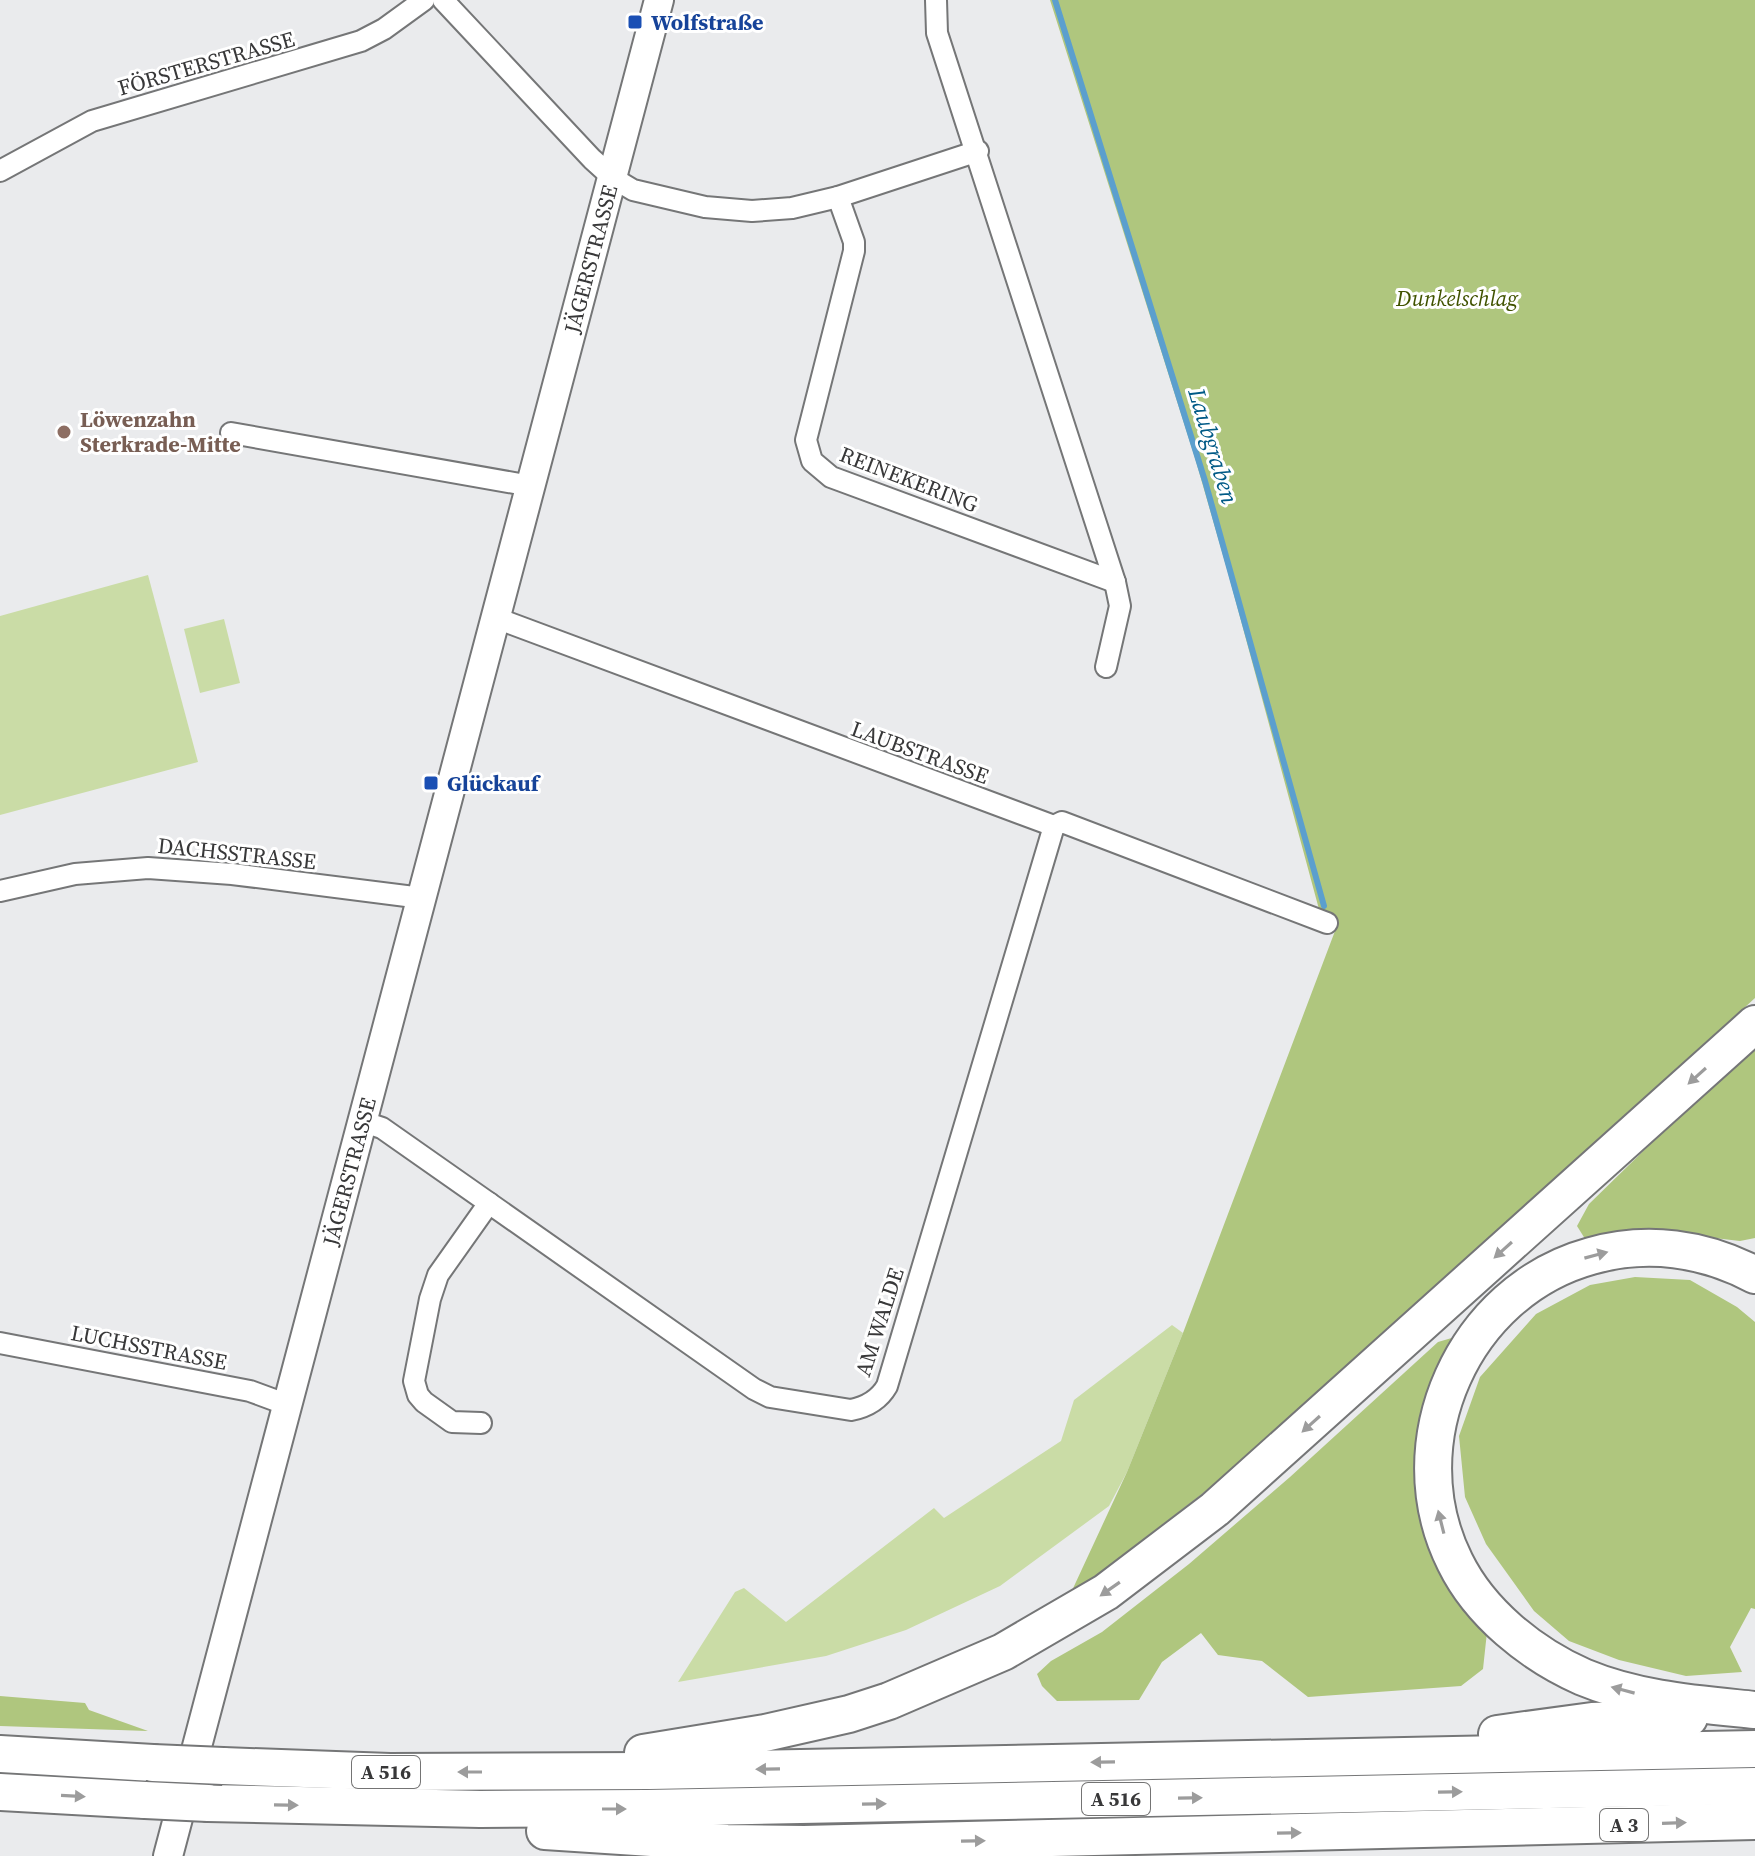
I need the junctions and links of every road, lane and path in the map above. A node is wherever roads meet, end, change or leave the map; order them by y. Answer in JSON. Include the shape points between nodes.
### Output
{"nodes":[{"id":1,"x":424,"y":0,"type":"edge"},
{"id":2,"x":443,"y":0,"type":"edge"},
{"id":3,"x":659,"y":0,"type":"edge"},
{"id":4,"x":936,"y":0,"type":"edge"},
{"id":5,"x":978,"y":151,"type":"junction"},
{"id":6,"x":0,"y":171,"type":"edge"},
{"id":7,"x":613,"y":178,"type":"junction"},
{"id":8,"x":838,"y":197,"type":"junction"},
{"id":9,"x":231,"y":433,"type":"dead end"},
{"id":10,"x":531,"y":486,"type":"junction"},
{"id":11,"x":1115,"y":582,"type":"junction"},
{"id":12,"x":496,"y":618,"type":"junction"},
{"id":13,"x":1106,"y":667,"type":"dead end"},
{"id":14,"x":1054,"y":826,"type":"junction"},
{"id":15,"x":0,"y":891,"type":"edge"},
{"id":16,"x":422,"y":898,"type":"junction"},
{"id":17,"x":1327,"y":923,"type":"dead end"},
{"id":18,"x":1755,"y":1024,"type":"edge"},
{"id":19,"x":364,"y":1122,"type":"junction"},
{"id":20,"x":489,"y":1203,"type":"junction"},
{"id":21,"x":1755,"y":1275,"type":"edge"},
{"id":22,"x":0,"y":1343,"type":"edge"},
{"id":23,"x":288,"y":1405,"type":"junction"},
{"id":24,"x":481,"y":1423,"type":"dead end"},
{"id":25,"x":1755,"y":1712,"type":"edge"},
{"id":26,"x":1755,"y":1749,"type":"edge"},
{"id":27,"x":0,"y":1754,"type":"edge"},
{"id":28,"x":1377,"y":1757,"type":"junction"},
{"id":29,"x":548,"y":1772,"type":"junction"},
{"id":30,"x":0,"y":1792,"type":"edge"},
{"id":31,"x":1750,"y":1804,"type":"edge"},
{"id":32,"x":480,"y":1809,"type":"junction"},
{"id":33,"x":1512,"y":1828,"type":"junction"},
{"id":34,"x":727,"y":1843,"type":"junction"},
{"id":35,"x":168,"y":1856,"type":"edge"},
{"id":36,"x":777,"y":1856,"type":"edge"},
{"id":37,"x":1398,"y":1856,"type":"edge"}],
"edges":[{"from":1,"to":6,"type":"street","name":"FÖRSTERSTRASSE","via":[[361,41],[92,121]]},
{"from":2,"to":7,"type":"street","name":"JÄGERSTRASSE"},
{"from":3,"to":7,"type":"street"},
{"from":4,"to":5,"type":"street","via":[[937,33]]},
{"from":5,"to":8,"type":"street"},
{"from":5,"to":11,"type":"street"},
{"from":7,"to":8,"type":"street","via":[[633,190],[729,210],[792,208]]},
{"from":7,"to":10,"type":"street","name":"JÄGERSTRASSE"},
{"from":8,"to":11,"type":"street","name":"REINEKERING","via":[[854,251],[806,440],[812,461],[831,477]]},
{"from":9,"to":10,"type":"street"},
{"from":10,"to":12,"type":"street","name":"JÄGERSTRASSE"},
{"from":11,"to":13,"type":"street","via":[[1120,606]]},
{"from":12,"to":14,"type":"street","name":"LAUBSTRASSE"},
{"from":12,"to":16,"type":"street","name":"JÄGERSTRASSE"},
{"from":14,"to":17,"type":"street","name":"LAUBSTRASSE","via":[[1062,822]]},
{"from":14,"to":20,"type":"street","name":"AM WALDE","via":[[887,1386],[873,1402],[851,1410],[763,1394]]},
{"from":15,"to":16,"type":"street","name":"DACHSSTRASSE","via":[[75,874],[148,868]]},
{"from":16,"to":19,"type":"street","name":"JÄGERSTRASSE"},
{"from":18,"to":29,"type":"highway","one_way":true,"via":[[1215,1509],[1073,1614],[968,1669],[849,1714]]},
{"from":19,"to":20,"type":"street","name":"AM WALDE","via":[[382,1128]]},
{"from":19,"to":23,"type":"street","name":"JÄGERSTRASSE"},
{"from":20,"to":24,"type":"street","via":[[438,1275],[414,1381],[424,1402],[452,1422]]},
{"from":25,"to":21,"type":"highway","one_way":true,"via":[[1607,1685],[1559,1665],[1510,1631],[1455,1562],[1440,1520],[1433,1467],[1453,1371],[1491,1316],[1547,1272],[1639,1247],[1701,1253]]},
{"from":22,"to":23,"type":"street","name":"LUCHSSTRASSE","via":[[250,1391]]},
{"from":23,"to":35,"type":"street","name":"JÄGERSTRASSE"},
{"from":25,"to":28,"type":"highway","via":[[1592,1721]]},
{"from":26,"to":28,"type":"highway","number":"A 516"},
{"from":29,"to":27,"type":"highway","number":"A 516","one_way":true,"bridge":true,"via":[[390,1772]]},
{"from":28,"to":29,"type":"highway","number":"A 516","one_way":true},
{"from":30,"to":32,"type":"highway","number":"A 516","one_way":true,"bridge":true},
{"from":32,"to":31,"type":"highway","number":"A 516","one_way":true},
{"from":33,"to":31,"type":"highway","number":"A 3","one_way":true},
{"from":32,"to":34,"type":"highway","via":[[545,1831]]},
{"from":34,"to":33,"type":"highway","one_way":true},
{"from":33,"to":37,"type":"highway","number":"A 3"},
{"from":34,"to":36,"type":"highway"}]}
